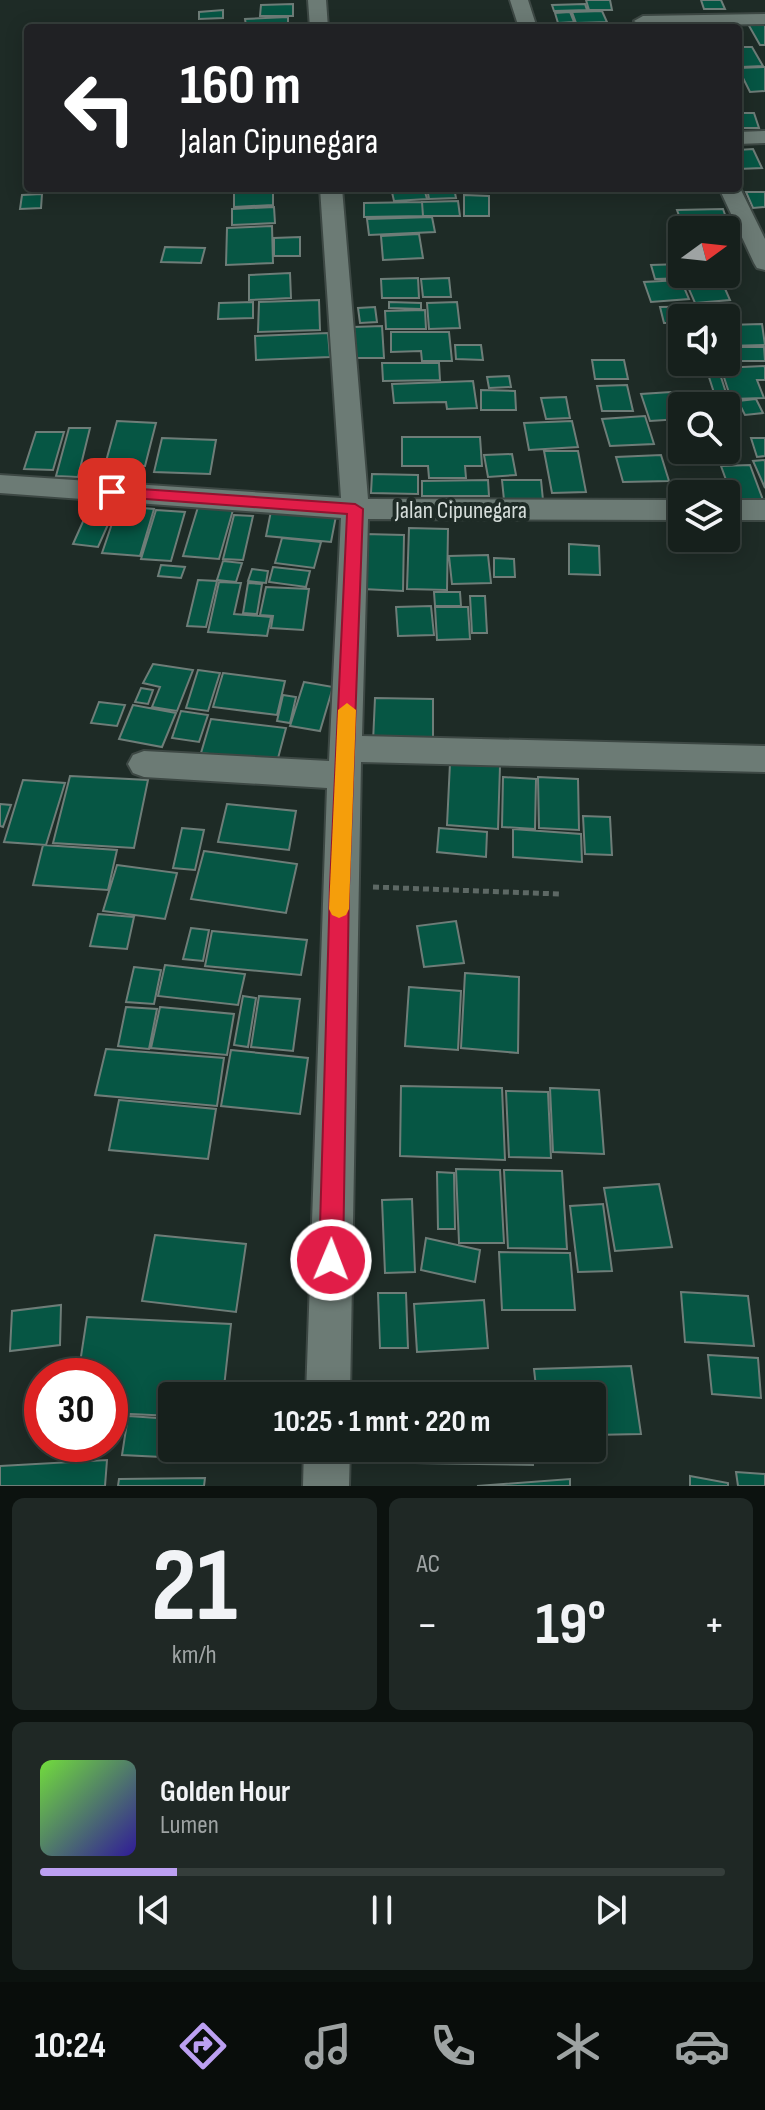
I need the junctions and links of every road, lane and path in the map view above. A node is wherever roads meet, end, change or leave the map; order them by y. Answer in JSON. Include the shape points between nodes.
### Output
{"nodes":[{"id":1,"x":317,"y":0,"type":"edge"},
{"id":2,"x":519,"y":0,"type":"edge"},
{"id":3,"x":632,"y":0,"type":"edge"},
{"id":4,"x":765,"y":19,"type":"edge"},
{"id":5,"x":319,"y":24,"type":"edge"},
{"id":6,"x":527,"y":24,"type":"edge"},
{"id":7,"x":644,"y":24,"type":"edge"},
{"id":8,"x":664,"y":24,"type":"edge"},
{"id":9,"x":765,"y":137,"type":"edge"},
{"id":10,"x":742,"y":138,"type":"edge"},
{"id":11,"x":331,"y":192,"type":"edge"},
{"id":12,"x":732,"y":192,"type":"edge"},
{"id":13,"x":765,"y":263,"type":"edge"},
{"id":14,"x":0,"y":484,"type":"edge"},
{"id":15,"x":355,"y":509,"type":"junction"},
{"id":16,"x":668,"y":510,"type":"edge"},
{"id":17,"x":740,"y":510,"type":"edge"},
{"id":18,"x":765,"y":510,"type":"edge"},
{"id":19,"x":765,"y":759,"type":"edge"},
{"id":20,"x":345,"y":762,"type":"junction"},
{"id":21,"x":144,"y":764,"type":"dead end"},
{"id":22,"x":340,"y":886,"type":"junction"},
{"id":23,"x":559,"y":894,"type":"dead end"},
{"id":24,"x":328,"y":1382,"type":"edge"},
{"id":25,"x":327,"y":1462,"type":"edge"},
{"id":26,"x":326,"y":1486,"type":"edge"}],
"edges":[{"from":1,"to":5,"type":"street"},
{"from":2,"to":6,"type":"street"},
{"from":3,"to":7,"type":"street"},
{"from":4,"to":8,"type":"street"},
{"from":9,"to":10,"type":"street"},
{"from":11,"to":15,"type":"street"},
{"from":12,"to":13,"type":"street"},
{"from":14,"to":15,"type":"street","name":"Jalan Cipunegara"},
{"from":15,"to":16,"type":"street","name":"Jalan Cipunegara"},
{"from":15,"to":20,"type":"street"},
{"from":17,"to":18,"type":"street"},
{"from":19,"to":20,"type":"street"},
{"from":20,"to":21,"type":"street"},
{"from":20,"to":22,"type":"street"},
{"from":22,"to":23,"type":"path"},
{"from":22,"to":24,"type":"street"},
{"from":25,"to":26,"type":"street"}]}
